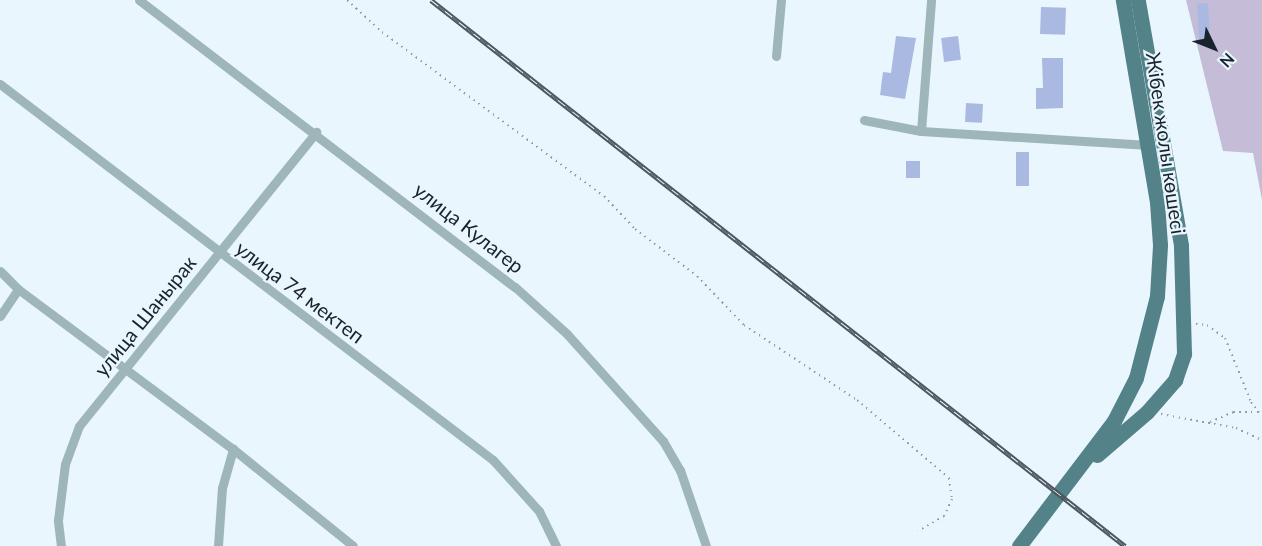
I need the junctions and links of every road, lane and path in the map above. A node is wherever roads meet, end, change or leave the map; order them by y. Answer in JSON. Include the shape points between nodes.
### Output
{"nodes":[{"id":1,"x":139,"y":0,"type":"edge"},
{"id":2,"x":347,"y":0,"type":"edge"},
{"id":3,"x":781,"y":0,"type":"edge"},
{"id":4,"x":932,"y":0,"type":"edge"},
{"id":5,"x":1123,"y":0,"type":"edge"},
{"id":6,"x":1138,"y":0,"type":"edge"},
{"id":7,"x":776,"y":56,"type":"dead end"},
{"id":8,"x":0,"y":84,"type":"edge"},
{"id":9,"x":864,"y":120,"type":"dead end"},
{"id":10,"x":921,"y":131,"type":"junction"},
{"id":11,"x":316,"y":132,"type":"junction"},
{"id":12,"x":1149,"y":145,"type":"junction"},
{"id":13,"x":219,"y":254,"type":"junction"},
{"id":14,"x":0,"y":271,"type":"edge"},
{"id":15,"x":18,"y":289,"type":"junction"},
{"id":16,"x":0,"y":316,"type":"edge"},
{"id":17,"x":1185,"y":324,"type":"junction"},
{"id":18,"x":123,"y":369,"type":"junction"},
{"id":19,"x":1147,"y":412,"type":"junction"},
{"id":20,"x":1257,"y":412,"type":"junction"},
{"id":21,"x":1262,"y":414,"type":"edge"},
{"id":22,"x":1210,"y":422,"type":"junction"},
{"id":23,"x":1262,"y":440,"type":"edge"},
{"id":24,"x":233,"y":449,"type":"junction"},
{"id":25,"x":1076,"y":473,"type":"junction"},
{"id":26,"x":918,"y":531,"type":"dead end"},
{"id":27,"x":61,"y":546,"type":"edge"},
{"id":28,"x":218,"y":546,"type":"edge"},
{"id":29,"x":353,"y":546,"type":"edge"},
{"id":30,"x":556,"y":546,"type":"edge"},
{"id":31,"x":706,"y":546,"type":"edge"},
{"id":32,"x":1019,"y":546,"type":"edge"}],
"edges":[{"from":1,"to":11,"type":"street","name":"улица Кулагер"},
{"from":2,"to":26,"type":"path","via":[[382,32],[604,196],[635,229],[697,276],[744,325],[857,400],[949,478],[952,499],[944,516]]},
{"from":3,"to":7,"type":"street"},
{"from":4,"to":10,"type":"street"},
{"from":5,"to":12,"type":"main road","name":"Жібек жолы көшесі"},
{"from":6,"to":17,"type":"main road","name":"Жібек жолы көшесі","via":[[1181,245]]},
{"from":8,"to":13,"type":"street","name":"улица 74 мектеп"},
{"from":9,"to":10,"type":"street"},
{"from":10,"to":12,"type":"street"},
{"from":11,"to":13,"type":"street","name":"улица Шанырак"},
{"from":11,"to":31,"type":"street","name":"улица Кулагер","via":[[516,288],[637,408],[680,470]]},
{"from":12,"to":25,"type":"main road","name":"Жібек жолы көшесі","via":[[1160,245],[1157,296],[1136,378],[1114,421]]},
{"from":13,"to":18,"type":"street","name":"улица Шанырак"},
{"from":13,"to":30,"type":"street","name":"улица 74 мектеп","via":[[494,460],[539,511]]},
{"from":14,"to":15,"type":"street"},
{"from":15,"to":16,"type":"street"},
{"from":15,"to":18,"type":"street"},
{"from":17,"to":19,"type":"main road","name":"Жібек жолы көшесі","via":[[1184,354],[1175,380]]},
{"from":17,"to":20,"type":"path","via":[[1207,325],[1225,338]]},
{"from":18,"to":24,"type":"street"},
{"from":18,"to":27,"type":"street","name":"улица Шанырак","via":[[79,426],[64,464],[58,520]]},
{"from":19,"to":22,"type":"path"},
{"from":19,"to":25,"type":"main road","name":"Жібек жолы көшесі"},
{"from":20,"to":21,"type":"path"},
{"from":20,"to":22,"type":"path","via":[[1233,412]]},
{"from":22,"to":23,"type":"path"},
{"from":24,"to":28,"type":"street","via":[[222,488]]},
{"from":24,"to":29,"type":"street"},
{"from":25,"to":32,"type":"main road"}]}
